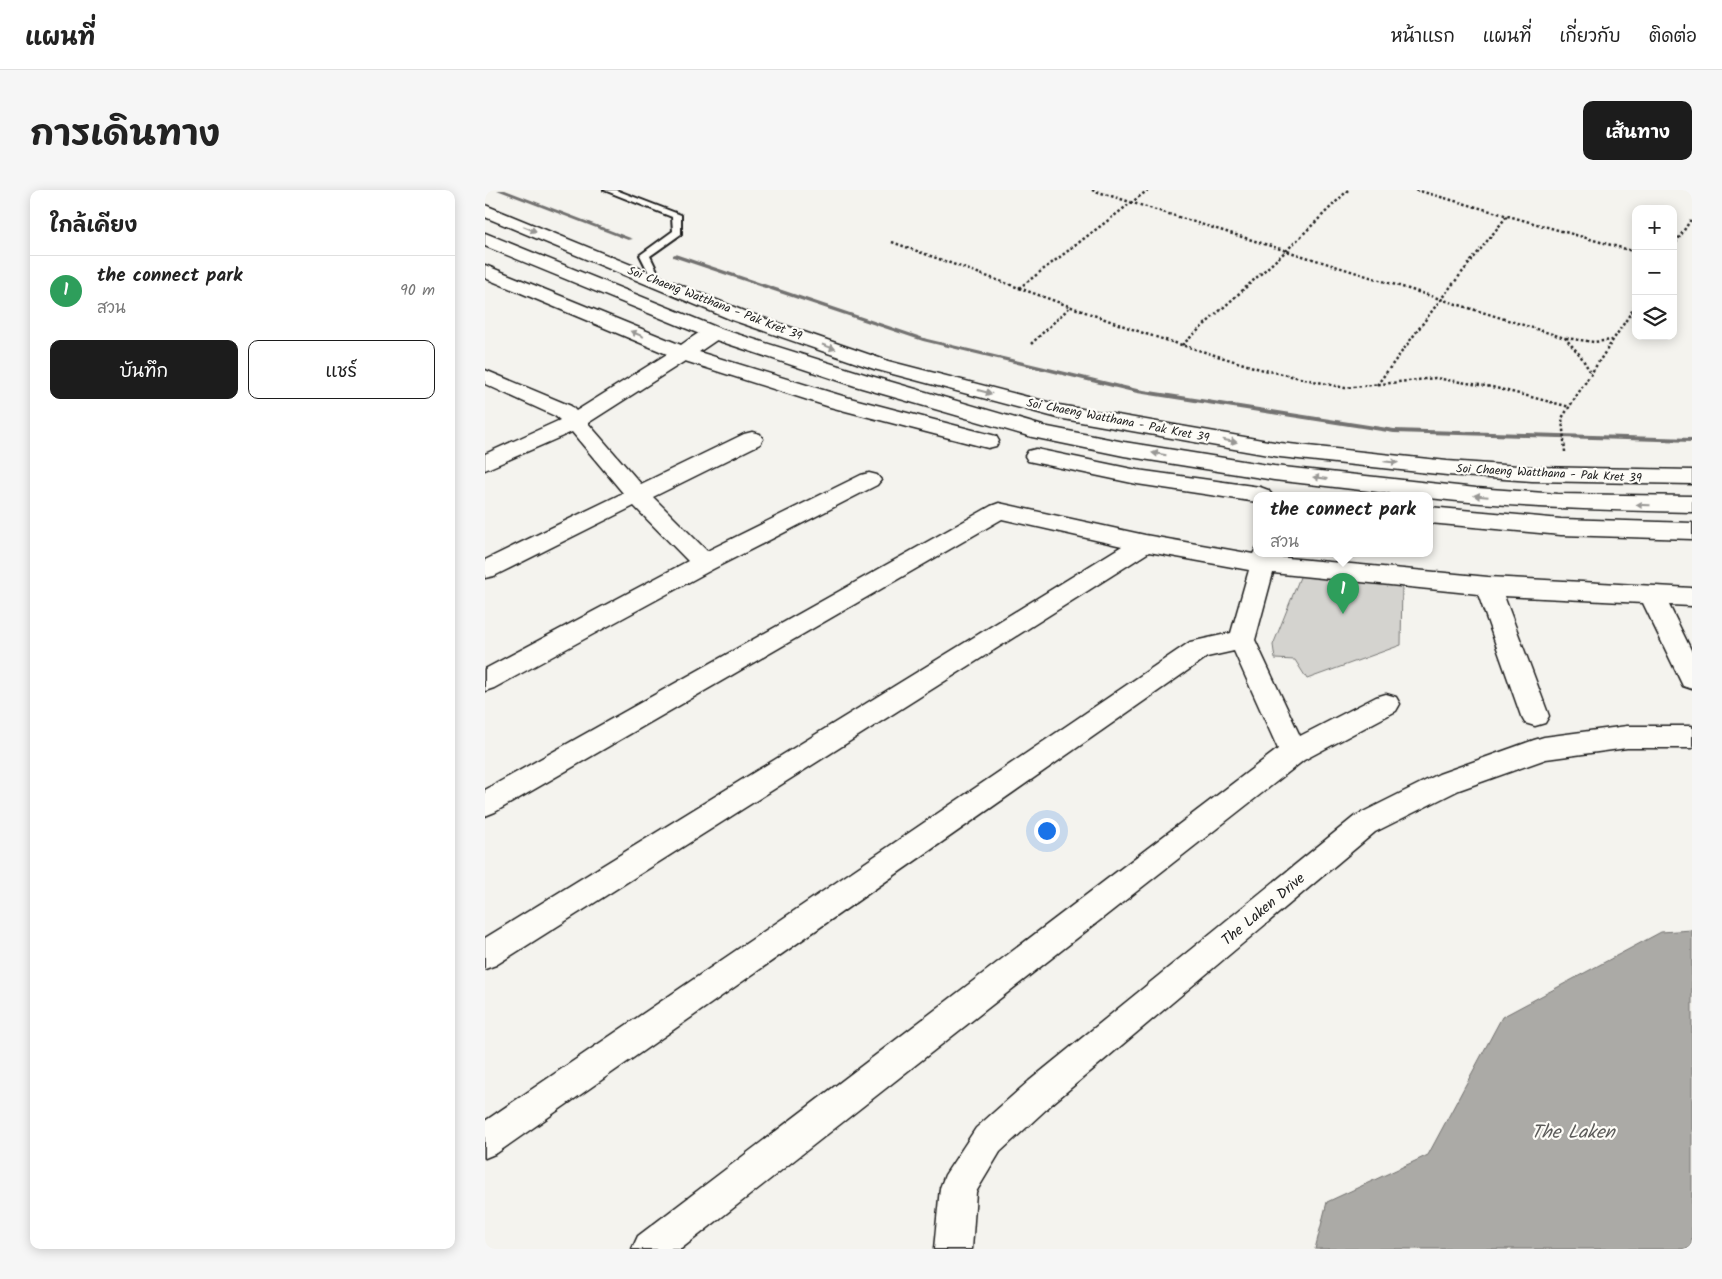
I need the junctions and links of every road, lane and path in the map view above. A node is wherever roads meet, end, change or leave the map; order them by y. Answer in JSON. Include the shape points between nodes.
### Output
{"nodes":[{"id":1,"x":608,"y":190,"type":"edge"},
{"id":2,"x":1092,"y":190,"type":"edge"},
{"id":3,"x":1148,"y":190,"type":"edge"},
{"id":4,"x":1348,"y":190,"type":"edge"},
{"id":5,"x":1415,"y":190,"type":"edge"},
{"id":6,"x":1133,"y":203,"type":"junction"},
{"id":7,"x":485,"y":210,"type":"edge"},
{"id":8,"x":1507,"y":216,"type":"junction"},
{"id":9,"x":1692,"y":218,"type":"edge"},
{"id":10,"x":485,"y":238,"type":"edge"},
{"id":11,"x":1677,"y":241,"type":"edge"},
{"id":12,"x":892,"y":242,"type":"dead end"},
{"id":13,"x":1287,"y":251,"type":"junction"},
{"id":14,"x":1632,"y":251,"type":"edge"},
{"id":15,"x":485,"y":271,"type":"edge"},
{"id":16,"x":657,"y":281,"type":"junction"},
{"id":17,"x":1019,"y":288,"type":"junction"},
{"id":18,"x":1441,"y":299,"type":"junction"},
{"id":19,"x":1071,"y":306,"type":"junction"},
{"id":20,"x":1632,"y":311,"type":"edge"},
{"id":21,"x":714,"y":333,"type":"junction"},
{"id":22,"x":1565,"y":338,"type":"junction"},
{"id":23,"x":1613,"y":340,"type":"junction"},
{"id":24,"x":1031,"y":344,"type":"dead end"},
{"id":25,"x":1182,"y":345,"type":"junction"},
{"id":26,"x":682,"y":353,"type":"junction"},
{"id":27,"x":1591,"y":374,"type":"junction"},
{"id":28,"x":489,"y":380,"type":"edge"},
{"id":29,"x":1377,"y":385,"type":"junction"},
{"id":30,"x":1570,"y":407,"type":"junction"},
{"id":31,"x":575,"y":422,"type":"junction"},
{"id":32,"x":753,"y":439,"type":"dead end"},
{"id":33,"x":988,"y":441,"type":"dead end"},
{"id":34,"x":1036,"y":456,"type":"dead end"},
{"id":35,"x":485,"y":463,"type":"edge"},
{"id":36,"x":1274,"y":473,"type":"junction"},
{"id":37,"x":1567,"y":475,"type":"junction"},
{"id":38,"x":1692,"y":477,"type":"edge"},
{"id":39,"x":869,"y":480,"type":"dead end"},
{"id":40,"x":1271,"y":492,"type":"edge"},
{"id":41,"x":1253,"y":494,"type":"edge"},
{"id":42,"x":638,"y":496,"type":"junction"},
{"id":43,"x":1692,"y":504,"type":"edge"},
{"id":44,"x":1433,"y":515,"type":"edge"},
{"id":45,"x":1692,"y":531,"type":"edge"},
{"id":46,"x":1145,"y":543,"type":"junction"},
{"id":47,"x":1253,"y":557,"type":"edge"},
{"id":48,"x":1264,"y":558,"type":"edge"},
{"id":49,"x":704,"y":563,"type":"junction"},
{"id":50,"x":485,"y":570,"type":"edge"},
{"id":51,"x":1488,"y":586,"type":"junction"},
{"id":52,"x":1652,"y":596,"type":"junction"},
{"id":53,"x":1692,"y":597,"type":"edge"},
{"id":54,"x":1242,"y":640,"type":"junction"},
{"id":55,"x":1692,"y":679,"type":"edge"},
{"id":56,"x":485,"y":681,"type":"edge"},
{"id":57,"x":1386,"y":704,"type":"dead end"},
{"id":58,"x":1535,"y":716,"type":"dead end"},
{"id":59,"x":1692,"y":737,"type":"edge"},
{"id":60,"x":1294,"y":752,"type":"junction"},
{"id":61,"x":485,"y":804,"type":"edge"},
{"id":62,"x":485,"y":955,"type":"edge"},
{"id":63,"x":485,"y":1142,"type":"edge"},
{"id":64,"x":651,"y":1249,"type":"edge"},
{"id":65,"x":953,"y":1249,"type":"edge"}],
"edges":[{"from":1,"to":16,"type":"lane","via":[[676,215],[678,232],[645,254]]},
{"from":2,"to":6,"type":"path"},
{"from":3,"to":6,"type":"path"},
{"from":4,"to":13,"type":"path"},
{"from":5,"to":8,"type":"path"},
{"from":6,"to":13,"type":"path"},
{"from":6,"to":17,"type":"path"},
{"from":7,"to":16,"type":"street","name":"Soi Chaeng Watthana - Pak Kret 39","one_way":true},
{"from":8,"to":14,"type":"path"},
{"from":8,"to":18,"type":"path"},
{"from":9,"to":11,"type":"path"},
{"from":10,"to":21,"type":"street","name":"Soi Chaeng Watthana - Pak Kret 39"},
{"from":12,"to":17,"type":"path"},
{"from":13,"to":18,"type":"path"},
{"from":13,"to":25,"type":"path"},
{"from":26,"to":15,"type":"street","one_way":true},
{"from":16,"to":37,"type":"street","name":"Soi Chaeng Watthana - Pak Kret 39","one_way":true,"via":[[739,316],[881,365],[1058,411],[1280,450],[1447,468]]},
{"from":17,"to":19,"type":"path"},
{"from":18,"to":22,"type":"path"},
{"from":18,"to":29,"type":"path"},
{"from":19,"to":24,"type":"path"},
{"from":19,"to":25,"type":"path"},
{"from":20,"to":23,"type":"path"},
{"from":21,"to":26,"type":"street"},
{"from":36,"to":21,"type":"street","name":"Soi Chaeng Watthana - Pak Kret 39","one_way":true,"via":[[1039,432]]},
{"from":22,"to":23,"type":"path","via":[[1594,342]]},
{"from":22,"to":27,"type":"path"},
{"from":23,"to":27,"type":"path"},
{"from":25,"to":29,"type":"path","via":[[1260,369],[1345,388]]},
{"from":26,"to":31,"type":"street"},
{"from":26,"to":33,"type":"street","via":[[838,402]]},
{"from":27,"to":30,"type":"path"},
{"from":28,"to":31,"type":"street","via":[[563,411]]},
{"from":29,"to":30,"type":"path","via":[[1435,378],[1492,387]]},
{"from":30,"to":37,"type":"path","via":[[1562,418]]},
{"from":31,"to":35,"type":"street"},
{"from":31,"to":42,"type":"street"},
{"from":32,"to":42,"type":"street"},
{"from":34,"to":41,"type":"street","via":[[1137,477]]},
{"from":36,"to":40,"type":"street"},
{"from":43,"to":36,"type":"street","name":"Soi Chaeng Watthana - Pak Kret 39","one_way":true,"via":[[1558,502]]},
{"from":37,"to":38,"type":"street","name":"Soi Chaeng Watthana - Pak Kret 39"},
{"from":39,"to":49,"type":"street"},
{"from":42,"to":49,"type":"street"},
{"from":42,"to":50,"type":"street"},
{"from":44,"to":45,"type":"street","via":[[1483,521]]},
{"from":46,"to":47,"type":"street"},
{"from":46,"to":61,"type":"street","via":[[999,511]]},
{"from":46,"to":62,"type":"street"},
{"from":48,"to":51,"type":"street"},
{"from":48,"to":54,"type":"street"},
{"from":49,"to":56,"type":"street"},
{"from":51,"to":52,"type":"street"},
{"from":51,"to":58,"type":"street"},
{"from":52,"to":53,"type":"street"},
{"from":52,"to":55,"type":"street"},
{"from":54,"to":60,"type":"street"},
{"from":54,"to":63,"type":"street","via":[[1199,649]]},
{"from":57,"to":60,"type":"street"},
{"from":59,"to":65,"type":"street","name":"The Laken Drive","via":[[1627,737],[1544,748],[1449,782],[1365,824],[1048,1086],[988,1140],[958,1188]]},
{"from":60,"to":64,"type":"street"}]}
